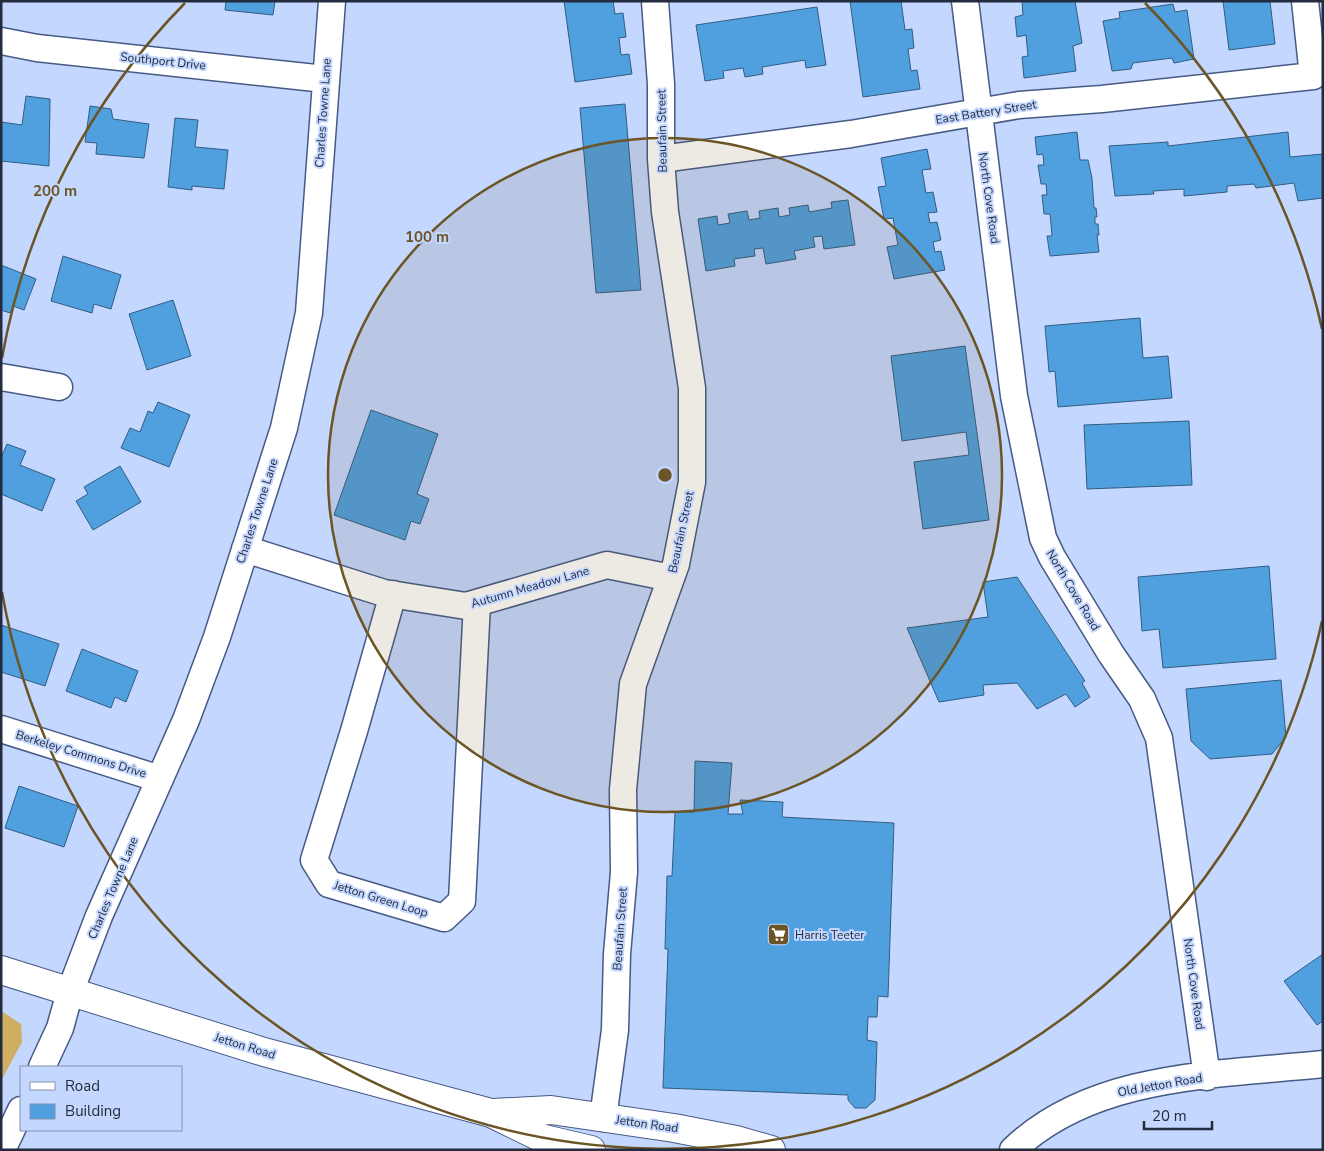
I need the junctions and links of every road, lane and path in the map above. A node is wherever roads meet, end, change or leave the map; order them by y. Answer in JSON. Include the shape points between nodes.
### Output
{"nodes":[{"id":1,"x":332,"y":1,"type":"edge"},
{"id":2,"x":655,"y":1,"type":"edge"},
{"id":3,"x":965,"y":1,"type":"edge"},
{"id":4,"x":1306,"y":1,"type":"edge"},
{"id":5,"x":1,"y":41,"type":"edge"},
{"id":6,"x":325,"y":79,"type":"junction"},
{"id":7,"x":977,"y":111,"type":"junction"},
{"id":8,"x":661,"y":159,"type":"junction"},
{"id":9,"x":1,"y":377,"type":"edge"},
{"id":10,"x":59,"y":386,"type":"dead end"},
{"id":11,"x":245,"y":549,"type":"junction"},
{"id":12,"x":672,"y":578,"type":"junction"},
{"id":13,"x":393,"y":594,"type":"junction"},
{"id":14,"x":477,"y":603,"type":"junction"},
{"id":15,"x":1,"y":729,"type":"edge"},
{"id":16,"x":160,"y":779,"type":"junction"},
{"id":17,"x":1,"y":970,"type":"edge"},
{"id":18,"x":70,"y":992,"type":"junction"},
{"id":19,"x":1323,"y":1064,"type":"edge"},
{"id":20,"x":42,"y":1066,"type":"edge"},
{"id":21,"x":1207,"y":1076,"type":"junction"},
{"id":22,"x":20,"y":1112,"type":"edge"},
{"id":23,"x":491,"y":1113,"type":"junction"},
{"id":24,"x":603,"y":1118,"type":"junction"},
{"id":25,"x":2,"y":1150,"type":"edge"},
{"id":26,"x":591,"y":1150,"type":"edge"},
{"id":27,"x":771,"y":1150,"type":"edge"},
{"id":28,"x":1012,"y":1150,"type":"edge"}],
"edges":[{"from":1,"to":6,"type":"street","name":"Charles Towne Lane"},
{"from":2,"to":8,"type":"street","name":"Beaufain Street","via":[[661,84]]},
{"from":3,"to":7,"type":"street","name":"North Cove Road"},
{"from":4,"to":7,"type":"street","name":"East Battery Street","via":[[1313,76]]},
{"from":5,"to":6,"type":"street","name":"Southport Drive","via":[[37,48]]},
{"from":6,"to":11,"type":"street","name":"Charles Towne Lane","via":[[308,312],[284,428]]},
{"from":7,"to":8,"type":"street","name":"East Battery Street","via":[[851,134]]},
{"from":7,"to":21,"type":"street","name":"North Cove Road","via":[[1014,396],[1043,538],[1111,654],[1142,699],[1159,738]]},
{"from":8,"to":12,"type":"street","name":"Beaufain Street","via":[[665,212],[692,388],[692,482]]},
{"from":9,"to":10,"type":"street"},
{"from":11,"to":13,"type":"street","name":"Autumn Meadow Lane"},
{"from":11,"to":16,"type":"street","name":"Charles Towne Lane","via":[[210,656]]},
{"from":12,"to":14,"type":"street","name":"Autumn Meadow Lane","via":[[607,565]]},
{"from":12,"to":24,"type":"street","name":"Beaufain Street","via":[[634,684],[627,736],[623,790],[624,872],[615,1030]]},
{"from":13,"to":14,"type":"street","name":"Autumn Meadow Lane","via":[[466,606]]},
{"from":13,"to":14,"type":"street","name":"Jetton Green Loop","via":[[314,860],[329,884],[444,918],[462,901]]},
{"from":15,"to":16,"type":"street","name":"Berkeley Commons Drive"},
{"from":16,"to":18,"type":"street","name":"Charles Towne Lane","via":[[99,916]]},
{"from":17,"to":18,"type":"street","name":"Jetton Road"},
{"from":18,"to":20,"type":"street","name":"Charles Towne Lane","via":[[60,1028]]},
{"from":18,"to":23,"type":"street","name":"Jetton Road","via":[[264,1052]]},
{"from":19,"to":21,"type":"street","name":"Old Jetton Road"},
{"from":21,"to":28,"type":"street","name":"Old Jetton Road","via":[[1151,1084],[1112,1094],[1047,1124]]},
{"from":22,"to":25,"type":"street"},
{"from":23,"to":24,"type":"street","name":"Jetton Road","via":[[551,1110]]},
{"from":23,"to":26,"type":"street","name":"Jetton Road","via":[[544,1139]]},
{"from":24,"to":27,"type":"street","name":"Jetton Road","via":[[692,1131]]}]}
